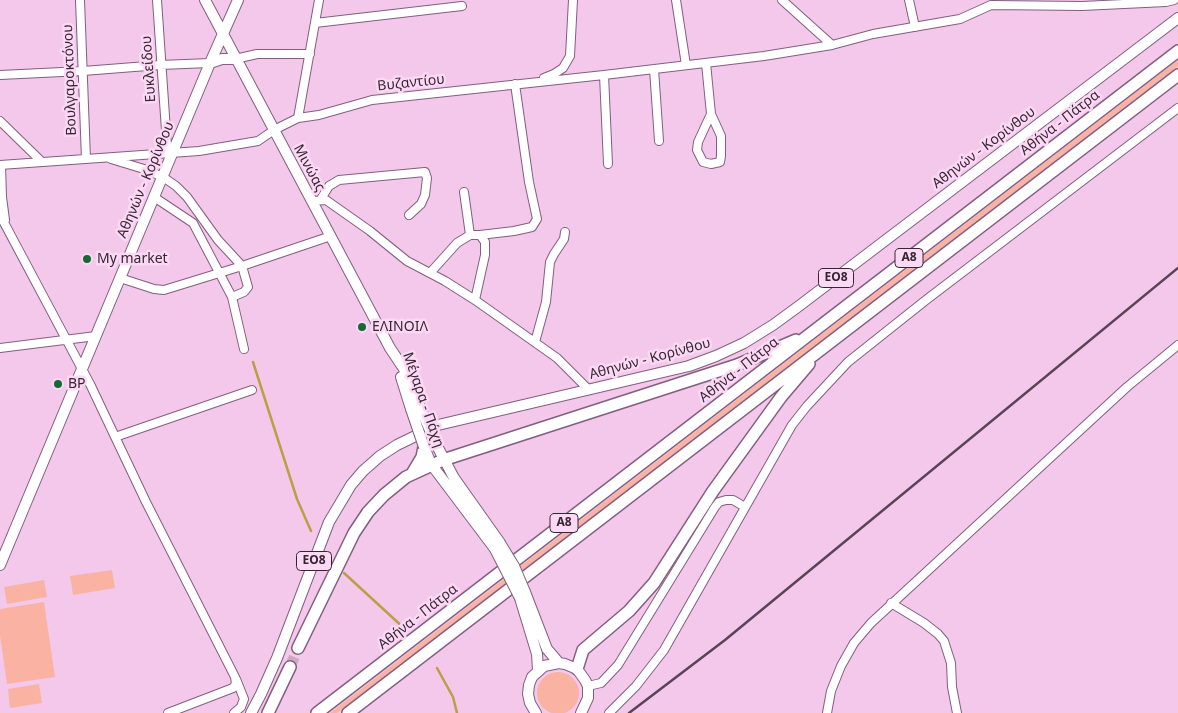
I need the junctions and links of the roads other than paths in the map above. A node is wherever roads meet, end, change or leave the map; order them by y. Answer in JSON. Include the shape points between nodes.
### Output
{"nodes":[{"id":1,"x":80,"y":0,"type":"edge"},
{"id":2,"x":157,"y":0,"type":"edge"},
{"id":3,"x":205,"y":0,"type":"edge"},
{"id":4,"x":238,"y":0,"type":"edge"},
{"id":5,"x":319,"y":0,"type":"edge"},
{"id":6,"x":572,"y":0,"type":"edge"},
{"id":7,"x":676,"y":0,"type":"edge"},
{"id":8,"x":782,"y":0,"type":"edge"},
{"id":9,"x":909,"y":0,"type":"edge"},
{"id":10,"x":1174,"y":0,"type":"edge"},
{"id":11,"x":1052,"y":3,"type":"edge"},
{"id":12,"x":462,"y":6,"type":"dead end"},
{"id":13,"x":1178,"y":18,"type":"edge"},
{"id":14,"x":315,"y":22,"type":"junction"},
{"id":15,"x":915,"y":27,"type":"junction"},
{"id":16,"x":224,"y":35,"type":"junction"},
{"id":17,"x":832,"y":45,"type":"junction"},
{"id":18,"x":1178,"y":51,"type":"edge"},
{"id":19,"x":310,"y":54,"type":"junction"},
{"id":20,"x":236,"y":59,"type":"junction"},
{"id":21,"x":210,"y":63,"type":"junction"},
{"id":22,"x":706,"y":63,"type":"junction"},
{"id":23,"x":160,"y":65,"type":"junction"},
{"id":24,"x":686,"y":65,"type":"junction"},
{"id":25,"x":654,"y":69,"type":"junction"},
{"id":26,"x":84,"y":71,"type":"junction"},
{"id":27,"x":0,"y":75,"type":"edge"},
{"id":28,"x":604,"y":75,"type":"junction"},
{"id":29,"x":1178,"y":75,"type":"edge"},
{"id":30,"x":528,"y":83,"type":"junction"},
{"id":31,"x":515,"y":84,"type":"junction"},
{"id":32,"x":1178,"y":108,"type":"edge"},
{"id":33,"x":711,"y":114,"type":"junction"},
{"id":34,"x":298,"y":118,"type":"junction"},
{"id":35,"x":0,"y":121,"type":"edge"},
{"id":36,"x":274,"y":130,"type":"junction"},
{"id":37,"x":659,"y":141,"type":"dead end"},
{"id":38,"x":173,"y":152,"type":"junction"},
{"id":39,"x":149,"y":154,"type":"junction"},
{"id":40,"x":102,"y":158,"type":"junction"},
{"id":41,"x":86,"y":159,"type":"junction"},
{"id":42,"x":42,"y":162,"type":"junction"},
{"id":43,"x":608,"y":164,"type":"dead end"},
{"id":44,"x":1,"y":165,"type":"edge"},
{"id":45,"x":162,"y":177,"type":"junction"},
{"id":46,"x":464,"y":192,"type":"dead end"},
{"id":47,"x":154,"y":197,"type":"junction"},
{"id":48,"x":316,"y":200,"type":"junction"},
{"id":49,"x":0,"y":215,"type":"edge"},
{"id":50,"x":409,"y":215,"type":"dead end"},
{"id":51,"x":3,"y":225,"type":"edge"},
{"id":52,"x":565,"y":232,"type":"dead end"},
{"id":53,"x":480,"y":235,"type":"junction"},
{"id":54,"x":330,"y":236,"type":"junction"},
{"id":55,"x":470,"y":236,"type":"junction"},
{"id":56,"x":242,"y":266,"type":"junction"},
{"id":57,"x":430,"y":273,"type":"junction"},
{"id":58,"x":219,"y":274,"type":"junction"},
{"id":59,"x":120,"y":278,"type":"junction"},
{"id":60,"x":232,"y":298,"type":"junction"},
{"id":61,"x":475,"y":300,"type":"junction"},
{"id":62,"x":811,"y":333,"type":"junction"},
{"id":63,"x":96,"y":336,"type":"junction"},
{"id":64,"x":65,"y":340,"type":"junction"},
{"id":65,"x":535,"y":342,"type":"junction"},
{"id":66,"x":1178,"y":345,"type":"edge"},
{"id":67,"x":0,"y":348,"type":"edge"},
{"id":68,"x":390,"y":348,"type":"joint"},
{"id":69,"x":244,"y":349,"type":"dead end"},
{"id":70,"x":817,"y":353,"type":"junction"},
{"id":71,"x":82,"y":369,"type":"junction"},
{"id":72,"x":252,"y":390,"type":"dead end"},
{"id":73,"x":589,"y":390,"type":"junction"},
{"id":74,"x":115,"y":437,"type":"junction"},
{"id":75,"x":430,"y":445,"type":"junction"},
{"id":76,"x":444,"y":460,"type":"junction"},
{"id":77,"x":431,"y":464,"type":"junction"},
{"id":78,"x":413,"y":472,"type":"junction"},
{"id":79,"x":745,"y":507,"type":"junction"},
{"id":80,"x":497,"y":546,"type":"junction"},
{"id":81,"x":0,"y":565,"type":"edge"},
{"id":82,"x":522,"y":595,"type":"junction"},
{"id":83,"x":892,"y":603,"type":"junction"},
{"id":84,"x":298,"y":648,"type":"tunnel mouth"},
{"id":85,"x":559,"y":663,"type":"junction"},
{"id":86,"x":290,"y":666,"type":"tunnel mouth"},
{"id":87,"x":577,"y":669,"type":"junction"},
{"id":88,"x":538,"y":670,"type":"junction"},
{"id":89,"x":235,"y":677,"type":"junction"},
{"id":90,"x":588,"y":686,"type":"junction"},
{"id":91,"x":168,"y":713,"type":"edge"},
{"id":92,"x":234,"y":713,"type":"edge"},
{"id":93,"x":251,"y":713,"type":"edge"},
{"id":94,"x":268,"y":713,"type":"edge"},
{"id":95,"x":318,"y":713,"type":"edge"},
{"id":96,"x":348,"y":713,"type":"edge"},
{"id":97,"x":536,"y":713,"type":"edge"},
{"id":98,"x":581,"y":713,"type":"edge"},
{"id":99,"x":609,"y":713,"type":"edge"},
{"id":100,"x":827,"y":713,"type":"edge"},
{"id":101,"x":957,"y":713,"type":"edge"}],
"edges":[{"from":1,"to":26,"type":"street","name":"Βουλγαροκτόνου"},
{"from":2,"to":23,"type":"street","name":"Ευκλείδου"},
{"from":3,"to":16,"type":"main road","name":"Μινώας"},
{"from":4,"to":16,"type":"main road","name":"Αθηνών - Κορίνθου"},
{"from":5,"to":14,"type":"street"},
{"from":6,"to":30,"type":"street","via":[[570,56],[563,68],[554,74]]},
{"from":7,"to":24,"type":"street"},
{"from":8,"to":17,"type":"street"},
{"from":9,"to":15,"type":"street"},
{"from":10,"to":11,"type":"street","name":"Βυζαντίου"},
{"from":11,"to":15,"type":"street","name":"Βυζαντίου","via":[[991,5],[960,19]]},
{"from":12,"to":14,"type":"street"},
{"from":13,"to":73,"type":"main road","name":"Αθηνών - Κορίνθου","number":"ΕΟ8","via":[[773,325],[744,343],[689,366]]},
{"from":14,"to":19,"type":"street"},
{"from":15,"to":17,"type":"street","name":"Βυζαντίου"},
{"from":16,"to":20,"type":"main road","name":"Μινώας"},
{"from":16,"to":21,"type":"main road","name":"Αθηνών - Κορίνθου"},
{"from":17,"to":22,"type":"street","name":"Βυζαντίου"},
{"from":18,"to":62,"type":"highway","name":"Αθήνα - Πάτρα","number":"Α8"},
{"from":19,"to":20,"type":"street","via":[[257,54]]},
{"from":19,"to":34,"type":"street"},
{"from":20,"to":21,"type":"main road"},
{"from":20,"to":36,"type":"main road","name":"Μινώας"},
{"from":21,"to":23,"type":"street"},
{"from":21,"to":38,"type":"main road","name":"Αθηνών - Κορίνθου"},
{"from":22,"to":24,"type":"street","name":"Βυζαντίου"},
{"from":22,"to":33,"type":"street"},
{"from":23,"to":26,"type":"street"},
{"from":23,"to":39,"type":"street","name":"Ευκλείδου","via":[[167,145],[166,149]]},
{"from":24,"to":25,"type":"street","name":"Βυζαντίου"},
{"from":25,"to":28,"type":"street","name":"Βυζαντίου"},
{"from":25,"to":37,"type":"street"},
{"from":26,"to":27,"type":"street"},
{"from":26,"to":41,"type":"street","name":"Βουλγαροκτόνου"},
{"from":28,"to":30,"type":"street","name":"Βυζαντίου"},
{"from":28,"to":43,"type":"street"},
{"from":29,"to":70,"type":"highway","number":"Α8"},
{"from":30,"to":31,"type":"street","name":"Βυζαντίου"},
{"from":31,"to":34,"type":"street","name":"Βυζαντίου","via":[[372,100],[319,116]]},
{"from":31,"to":53,"type":"street","via":[[537,219],[532,227]]},
{"from":32,"to":79,"type":"street","via":[[848,362],[792,425]]},
{"from":33,"to":33,"type":"street","via":[[697,150],[703,162],[711,164],[720,162],[721,156],[720,136]]},
{"from":34,"to":36,"type":"street","name":"Βυζαντίου"},
{"from":35,"to":42,"type":"street"},
{"from":36,"to":38,"type":"street","name":"Βυζαντίου","via":[[258,141]]},
{"from":36,"to":48,"type":"main road","name":"Μινώας"},
{"from":38,"to":39,"type":"street","name":"Βυζαντίου"},
{"from":38,"to":45,"type":"main road","name":"Αθηνών - Κορίνθου"},
{"from":39,"to":40,"type":"street","name":"Βυζαντίου"},
{"from":40,"to":41,"type":"street","name":"Βυζαντίου"},
{"from":40,"to":45,"type":"street","via":[[124,162]]},
{"from":41,"to":42,"type":"street","name":"Βυζαντίου"},
{"from":42,"to":44,"type":"street","name":"Βυζαντίου"},
{"from":44,"to":51,"type":"street"},
{"from":45,"to":47,"type":"main road","name":"Αθηνών - Κορίνθου"},
{"from":45,"to":56,"type":"street","via":[[187,197],[218,240]]},
{"from":46,"to":55,"type":"street"},
{"from":47,"to":58,"type":"street","via":[[193,223]]},
{"from":47,"to":59,"type":"main road","name":"Αθηνών - Κορίνθου"},
{"from":48,"to":50,"type":"street","via":[[339,180],[424,172],[425,196]]},
{"from":48,"to":54,"type":"main road","name":"Μινώας"},
{"from":48,"to":57,"type":"street","via":[[326,200],[407,261]]},
{"from":49,"to":51,"type":"street"},
{"from":51,"to":64,"type":"street"},
{"from":52,"to":65,"type":"street","via":[[550,262],[546,302]]},
{"from":53,"to":55,"type":"street"},
{"from":53,"to":61,"type":"street","via":[[485,242],[486,255]]},
{"from":54,"to":56,"type":"street"},
{"from":54,"to":68,"type":"main road","name":"Μινώας"},
{"from":55,"to":57,"type":"street","via":[[457,243]]},
{"from":56,"to":58,"type":"street"},
{"from":56,"to":60,"type":"street","via":[[248,286]]},
{"from":57,"to":61,"type":"street"},
{"from":58,"to":59,"type":"street","via":[[164,290]]},
{"from":58,"to":60,"type":"street"},
{"from":59,"to":63,"type":"main road","name":"Αθηνών - Κορίνθου"},
{"from":60,"to":69,"type":"street"},
{"from":61,"to":65,"type":"street"},
{"from":62,"to":76,"type":"highway","via":[[737,364]]},
{"from":62,"to":95,"type":"highway","name":"Αθήνα - Πάτρα","number":"Α8"},
{"from":63,"to":64,"type":"street"},
{"from":63,"to":71,"type":"main road","name":"Αθηνών - Κορίνθου"},
{"from":64,"to":67,"type":"street"},
{"from":64,"to":71,"type":"street"},
{"from":65,"to":73,"type":"street"},
{"from":66,"to":83,"type":"street","via":[[1127,387]]},
{"from":68,"to":75,"type":"main road","name":"Μέγαρα - Πάχη","bridge":true,"via":[[404,369]]},
{"from":70,"to":87,"type":"highway","via":[[713,491],[654,583],[629,611],[583,650]]},
{"from":70,"to":96,"type":"highway","number":"Α8"},
{"from":71,"to":74,"type":"street"},
{"from":71,"to":81,"type":"main road","name":"Αθηνών - Κορίνθου"},
{"from":72,"to":74,"type":"street"},
{"from":73,"to":93,"type":"main road","name":"Αθηνών - Κορίνθου","number":"ΕΟ8","via":[[438,425],[397,445],[363,471],[329,522],[277,658]]},
{"from":74,"to":89,"type":"street"},
{"from":75,"to":76,"type":"main road","name":"Μέγαρα - Πάχη"},
{"from":75,"to":77,"type":"main road","name":"Μέγαρα - Πάχη"},
{"from":75,"to":78,"type":"highway"},
{"from":76,"to":77,"type":"highway"},
{"from":76,"to":80,"type":"main road","name":"Μέγαρα - Πάχη"},
{"from":77,"to":78,"type":"highway"},
{"from":77,"to":80,"type":"main road","name":"Μέγαρα - Πάχη"},
{"from":78,"to":84,"type":"highway","via":[[368,512],[354,533]]},
{"from":79,"to":90,"type":"street","via":[[733,500],[719,502],[618,665],[601,683]]},
{"from":79,"to":99,"type":"street","via":[[664,650],[636,686]]},
{"from":80,"to":82,"type":"main road","name":"Μέγαρα - Πάχη","bridge":true},
{"from":82,"to":85,"type":"main road","name":"Μέγαρα - Πάχη","via":[[547,649]]},
{"from":82,"to":88,"type":"main road","name":"Μέγαρα - Πάχη"},
{"from":83,"to":100,"type":"street","via":[[871,623],[845,658]]},
{"from":83,"to":101,"type":"street","via":[[924,622],[944,641],[951,662]]},
{"from":85,"to":87,"type":"main road"},
{"from":85,"to":88,"type":"main road"},
{"from":86,"to":94,"type":"highway"},
{"from":87,"to":90,"type":"main road"},
{"from":88,"to":97,"type":"main road","via":[[532,677],[528,694]]},
{"from":89,"to":91,"type":"street","via":[[233,688]]},
{"from":89,"to":92,"type":"street","via":[[244,699]]},
{"from":90,"to":98,"type":"main road","via":[[587,703]]}]}
